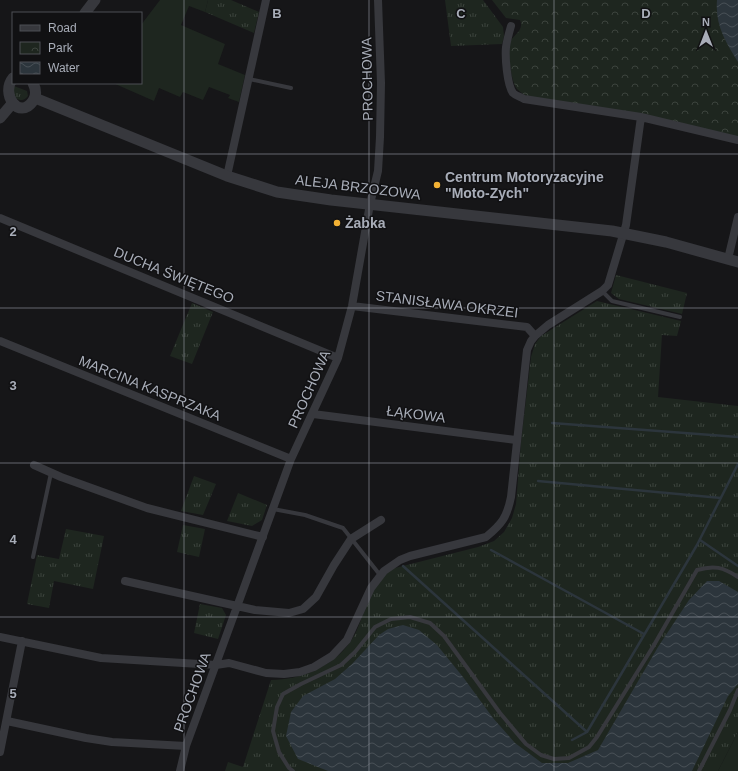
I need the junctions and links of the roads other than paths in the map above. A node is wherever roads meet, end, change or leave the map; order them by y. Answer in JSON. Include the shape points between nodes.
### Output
{"nodes":[{"id":1,"x":95,"y":0,"type":"edge"},
{"id":2,"x":266,"y":0,"type":"edge"},
{"id":3,"x":378,"y":0,"type":"edge"},
{"id":4,"x":86,"y":12,"type":"edge"},
{"id":5,"x":511,"y":26,"type":"dead end"},
{"id":6,"x":249,"y":79,"type":"junction"},
{"id":7,"x":7,"y":81,"type":"edge"},
{"id":8,"x":33,"y":84,"type":"edge"},
{"id":9,"x":291,"y":88,"type":"dead end"},
{"id":10,"x":35,"y":98,"type":"junction"},
{"id":11,"x":11,"y":104,"type":"junction"},
{"id":12,"x":641,"y":117,"type":"junction"},
{"id":13,"x":0,"y":118,"type":"edge"},
{"id":14,"x":738,"y":140,"type":"edge"},
{"id":15,"x":227,"y":176,"type":"junction"},
{"id":16,"x":370,"y":204,"type":"junction"},
{"id":17,"x":738,"y":217,"type":"edge"},
{"id":18,"x":0,"y":218,"type":"edge"},
{"id":19,"x":624,"y":233,"type":"junction"},
{"id":20,"x":733,"y":261,"type":"edge"},
{"id":21,"x":602,"y":291,"type":"junction"},
{"id":22,"x":352,"y":306,"type":"junction"},
{"id":23,"x":680,"y":317,"type":"dead end"},
{"id":24,"x":535,"y":336,"type":"junction"},
{"id":25,"x":0,"y":341,"type":"edge"},
{"id":26,"x":338,"y":358,"type":"junction"},
{"id":27,"x":313,"y":414,"type":"junction"},
{"id":28,"x":516,"y":440,"type":"junction"},
{"id":29,"x":291,"y":459,"type":"junction"},
{"id":30,"x":34,"y":465,"type":"dead end"},
{"id":31,"x":51,"y":473,"type":"junction"},
{"id":32,"x":273,"y":509,"type":"junction"},
{"id":33,"x":381,"y":520,"type":"dead end"},
{"id":34,"x":263,"y":537,"type":"junction"},
{"id":35,"x":351,"y":539,"type":"junction"},
{"id":36,"x":33,"y":558,"type":"dead end"},
{"id":37,"x":380,"y":575,"type":"junction"},
{"id":38,"x":738,"y":577,"type":"edge"},
{"id":39,"x":125,"y":581,"type":"dead end"},
{"id":40,"x":237,"y":606,"type":"junction"},
{"id":41,"x":0,"y":637,"type":"edge"},
{"id":42,"x":22,"y":641,"type":"junction"},
{"id":43,"x":322,"y":663,"type":"junction"},
{"id":44,"x":216,"y":665,"type":"junction"},
{"id":45,"x":327,"y":672,"type":"junction"},
{"id":46,"x":738,"y":690,"type":"edge"},
{"id":47,"x":7,"y":721,"type":"junction"},
{"id":48,"x":186,"y":746,"type":"junction"},
{"id":49,"x":0,"y":752,"type":"edge"},
{"id":50,"x":180,"y":771,"type":"edge"},
{"id":51,"x":294,"y":771,"type":"edge"},
{"id":52,"x":699,"y":771,"type":"edge"}],
"edges":[{"from":1,"to":4,"type":"street"},
{"from":2,"to":6,"type":"street"},
{"from":3,"to":16,"type":"street","name":"PROCHOWA","via":[[380,137],[378,171]]},
{"from":5,"to":12,"type":"street","via":[[506,47],[507,69],[513,93],[524,99]]},
{"from":6,"to":9,"type":"lane"},
{"from":6,"to":15,"type":"street"},
{"from":7,"to":11,"type":"street","via":[[5,94]]},
{"from":8,"to":10,"type":"street"},
{"from":10,"to":11,"type":"street","via":[[26,107]]},
{"from":10,"to":15,"type":"street","name":"ALEJA BRZOZOWA"},
{"from":11,"to":13,"type":"street"},
{"from":12,"to":14,"type":"street"},
{"from":12,"to":19,"type":"street"},
{"from":15,"to":16,"type":"street","name":"ALEJA BRZOZOWA","via":[[259,188],[295,196]]},
{"from":16,"to":19,"type":"street","name":"ALEJA BRZOZOWA","via":[[582,226]]},
{"from":16,"to":22,"type":"street","name":"PROCHOWA"},
{"from":17,"to":20,"type":"street"},
{"from":18,"to":26,"type":"street","name":"DUCHA ŚWIĘTEGO"},
{"from":19,"to":20,"type":"street","name":"ALEJA BRZOZOWA"},
{"from":19,"to":21,"type":"street","via":[[608,285]]},
{"from":21,"to":23,"type":"lane","via":[[612,301]]},
{"from":21,"to":24,"type":"street"},
{"from":22,"to":24,"type":"street","name":"STANISŁAWA OKRZEI","via":[[527,327]]},
{"from":22,"to":26,"type":"street","name":"PROCHOWA"},
{"from":24,"to":28,"type":"street","via":[[527,350]]},
{"from":25,"to":29,"type":"street","name":"MARCINA KASPRZAKA"},
{"from":26,"to":27,"type":"street","name":"PROCHOWA"},
{"from":27,"to":28,"type":"street","name":"ŁĄKOWA"},
{"from":27,"to":29,"type":"street","name":"PROCHOWA"},
{"from":28,"to":37,"type":"street","via":[[509,507],[496,529],[486,536],[400,560]]},
{"from":29,"to":32,"type":"street","name":"PROCHOWA"},
{"from":30,"to":31,"type":"street"},
{"from":31,"to":34,"type":"street","via":[[147,508]]},
{"from":31,"to":36,"type":"lane"},
{"from":32,"to":34,"type":"street","name":"PROCHOWA"},
{"from":32,"to":35,"type":"lane","via":[[343,528]]},
{"from":33,"to":35,"type":"street"},
{"from":34,"to":40,"type":"street","name":"PROCHOWA"},
{"from":35,"to":37,"type":"lane"},
{"from":35,"to":40,"type":"street","via":[[316,597],[303,609],[278,613]]},
{"from":37,"to":43,"type":"street","via":[[365,598],[347,640]]},
{"from":38,"to":45,"type":"lane","via":[[727,569],[708,566],[697,570],[597,737],[589,747],[570,758],[554,759],[541,755],[526,744],[444,636],[430,623],[410,617],[391,619],[375,627],[355,652],[341,665]]},
{"from":39,"to":40,"type":"street"},
{"from":40,"to":44,"type":"street","name":"PROCHOWA"},
{"from":41,"to":42,"type":"street"},
{"from":42,"to":44,"type":"street","via":[[101,658]]},
{"from":42,"to":47,"type":"street"},
{"from":43,"to":44,"type":"street","via":[[300,672],[284,674],[266,673],[229,664]]},
{"from":43,"to":45,"type":"lane"},
{"from":44,"to":48,"type":"street","name":"PROCHOWA"},
{"from":45,"to":51,"type":"lane","via":[[283,694],[277,707],[273,731],[278,752]]},
{"from":46,"to":52,"type":"lane"},
{"from":47,"to":48,"type":"street","via":[[112,742]]},
{"from":47,"to":49,"type":"street"},
{"from":48,"to":50,"type":"street","name":"PROCHOWA"}]}
